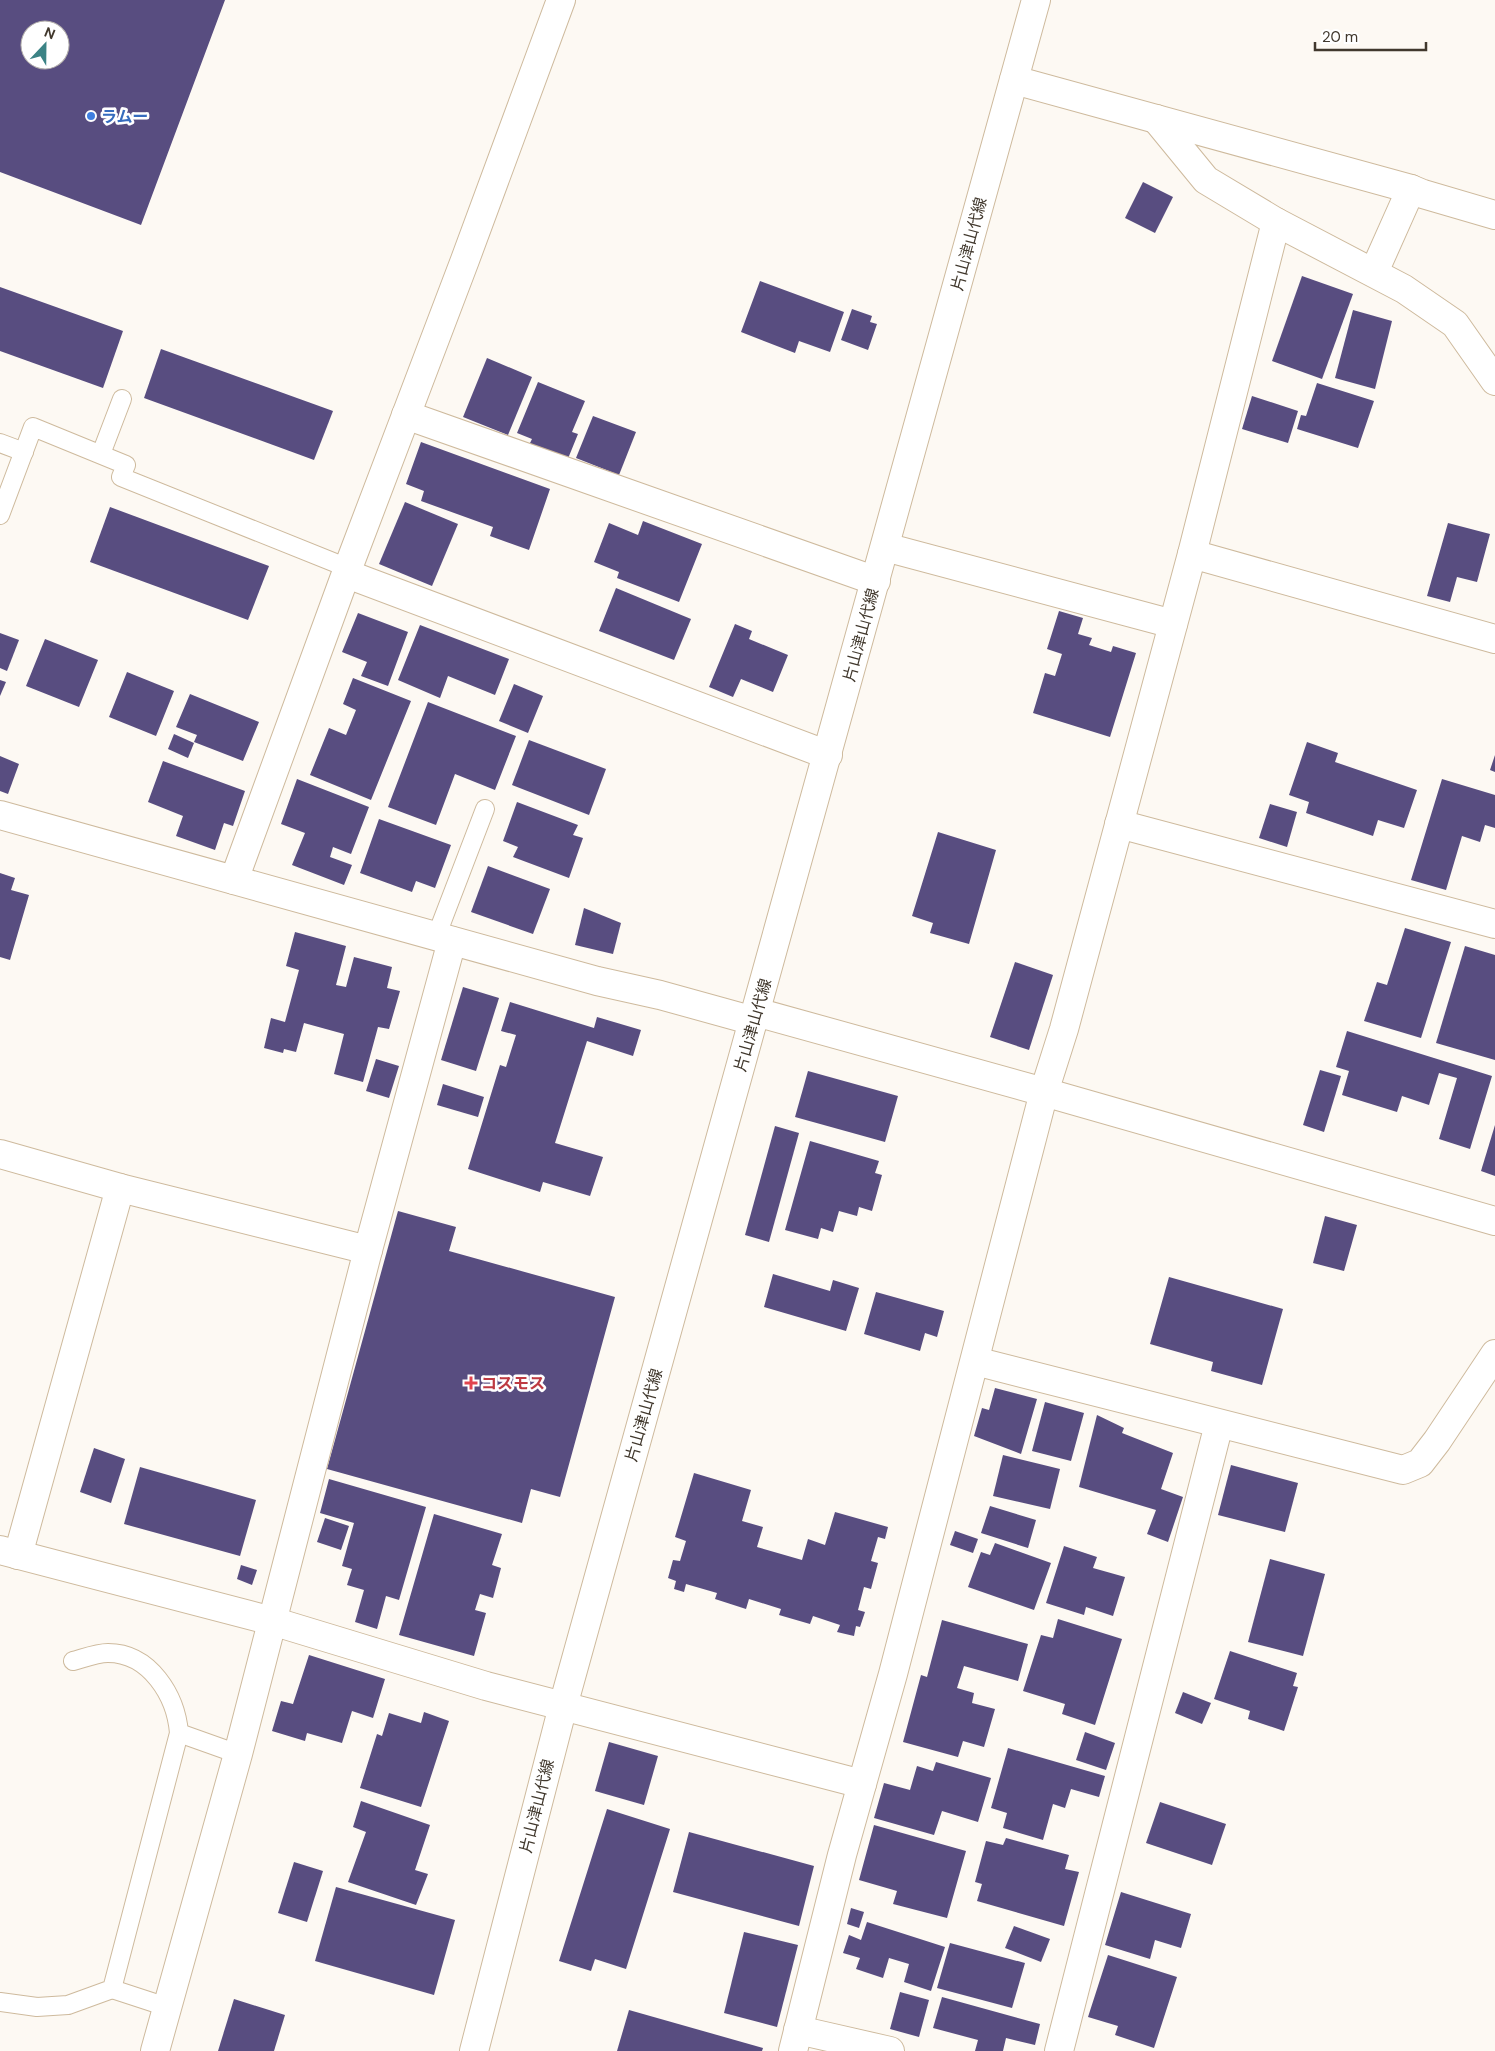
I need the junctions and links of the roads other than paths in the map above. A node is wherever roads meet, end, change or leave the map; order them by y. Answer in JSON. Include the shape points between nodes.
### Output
{"nodes":[{"id":1,"x":561,"y":0,"type":"edge"},
{"id":2,"x":1036,"y":0,"type":"edge"},
{"id":3,"x":1014,"y":80,"type":"junction"},
{"id":4,"x":1156,"y":119,"type":"junction"},
{"id":5,"x":1411,"y":189,"type":"junction"},
{"id":6,"x":1495,"y":215,"type":"edge"},
{"id":7,"x":1276,"y":222,"type":"junction"},
{"id":8,"x":1374,"y":272,"type":"junction"},
{"id":9,"x":1495,"y":381,"type":"edge"},
{"id":10,"x":122,"y":400,"type":"dead end"},
{"id":11,"x":406,"y":415,"type":"junction"},
{"id":12,"x":0,"y":443,"type":"edge"},
{"id":13,"x":24,"y":452,"type":"junction"},
{"id":14,"x":101,"y":454,"type":"junction"},
{"id":15,"x":0,"y":515,"type":"edge"},
{"id":16,"x":885,"y":547,"type":"junction"},
{"id":17,"x":1192,"y":554,"type":"junction"},
{"id":18,"x":348,"y":571,"type":"junction"},
{"id":19,"x":876,"y":581,"type":"junction"},
{"id":20,"x":1173,"y":624,"type":"junction"},
{"id":21,"x":1495,"y":639,"type":"edge"},
{"id":22,"x":828,"y":755,"type":"junction"},
{"id":23,"x":485,"y":809,"type":"dead end"},
{"id":24,"x":0,"y":815,"type":"edge"},
{"id":25,"x":1119,"y":824,"type":"junction"},
{"id":26,"x":234,"y":880,"type":"junction"},
{"id":27,"x":1495,"y":924,"type":"edge"},
{"id":28,"x":444,"y":939,"type":"junction"},
{"id":29,"x":755,"y":1017,"type":"junction"},
{"id":30,"x":1044,"y":1092,"type":"junction"},
{"id":31,"x":0,"y":1154,"type":"edge"},
{"id":32,"x":120,"y":1188,"type":"junction"},
{"id":33,"x":1495,"y":1221,"type":"edge"},
{"id":34,"x":368,"y":1250,"type":"junction"},
{"id":35,"x":1495,"y":1354,"type":"edge"},
{"id":36,"x":975,"y":1361,"type":"junction"},
{"id":37,"x":1219,"y":1424,"type":"junction"},
{"id":38,"x":9,"y":1552,"type":"edge"},
{"id":39,"x":272,"y":1621,"type":"junction"},
{"id":40,"x":74,"y":1661,"type":"dead end"},
{"id":41,"x":563,"y":1706,"type":"junction"},
{"id":42,"x":179,"y":1733,"type":"junction"},
{"id":43,"x":238,"y":1754,"type":"junction"},
{"id":44,"x":862,"y":1784,"type":"junction"},
{"id":45,"x":112,"y":1988,"type":"junction"},
{"id":46,"x":0,"y":2002,"type":"edge"},
{"id":47,"x":167,"y":2008,"type":"junction"},
{"id":48,"x":796,"y":2040,"type":"edge"},
{"id":49,"x":155,"y":2051,"type":"edge"},
{"id":50,"x":474,"y":2051,"type":"edge"},
{"id":51,"x":890,"y":2051,"type":"edge"},
{"id":52,"x":1059,"y":2051,"type":"edge"}],
"edges":[{"from":1,"to":11,"type":"street"},
{"from":2,"to":3,"type":"street","name":"片山津山代線"},
{"from":3,"to":4,"type":"street"},
{"from":3,"to":16,"type":"street","name":"片山津山代線"},
{"from":4,"to":5,"type":"street"},
{"from":4,"to":7,"type":"street","via":[[1206,180]]},
{"from":5,"to":6,"type":"street"},
{"from":5,"to":8,"type":"street"},
{"from":7,"to":8,"type":"street"},
{"from":7,"to":17,"type":"street"},
{"from":8,"to":9,"type":"street","via":[[1455,324]]},
{"from":10,"to":14,"type":"lane"},
{"from":11,"to":18,"type":"street"},
{"from":11,"to":19,"type":"street"},
{"from":12,"to":13,"type":"lane"},
{"from":13,"to":14,"type":"lane","via":[[33,427]]},
{"from":13,"to":15,"type":"lane"},
{"from":14,"to":18,"type":"lane","via":[[126,465],[121,477]]},
{"from":16,"to":19,"type":"street","name":"片山津山代線"},
{"from":16,"to":20,"type":"street"},
{"from":17,"to":20,"type":"street"},
{"from":17,"to":21,"type":"street"},
{"from":18,"to":22,"type":"street"},
{"from":18,"to":26,"type":"street"},
{"from":19,"to":22,"type":"street","name":"片山津山代線"},
{"from":20,"to":25,"type":"street"},
{"from":22,"to":29,"type":"street","name":"片山津山代線"},
{"from":23,"to":28,"type":"lane"},
{"from":24,"to":26,"type":"street"},
{"from":25,"to":27,"type":"street"},
{"from":25,"to":30,"type":"street"},
{"from":26,"to":28,"type":"street"},
{"from":28,"to":29,"type":"street","via":[[597,981]]},
{"from":28,"to":34,"type":"street"},
{"from":29,"to":30,"type":"street"},
{"from":29,"to":41,"type":"street","name":"片山津山代線"},
{"from":30,"to":33,"type":"street"},
{"from":30,"to":36,"type":"street"},
{"from":31,"to":32,"type":"street"},
{"from":32,"to":34,"type":"street"},
{"from":32,"to":38,"type":"street"},
{"from":34,"to":39,"type":"street"},
{"from":35,"to":37,"type":"street","via":[[1438,1441],[1420,1463],[1403,1470]]},
{"from":36,"to":37,"type":"street"},
{"from":36,"to":44,"type":"street"},
{"from":37,"to":52,"type":"street"},
{"from":38,"to":39,"type":"street"},
{"from":39,"to":41,"type":"street"},
{"from":39,"to":43,"type":"street"},
{"from":40,"to":42,"type":"lane","via":[[108,1653],[137,1659],[166,1688],[178,1716]]},
{"from":41,"to":44,"type":"street"},
{"from":41,"to":50,"type":"street","name":"片山津山代線"},
{"from":42,"to":43,"type":"lane"},
{"from":42,"to":45,"type":"lane"},
{"from":43,"to":47,"type":"street"},
{"from":44,"to":48,"type":"street"},
{"from":45,"to":46,"type":"lane","via":[[68,2004],[36,2007]]},
{"from":45,"to":47,"type":"lane"},
{"from":47,"to":49,"type":"street"},
{"from":48,"to":51,"type":"street"}]}
